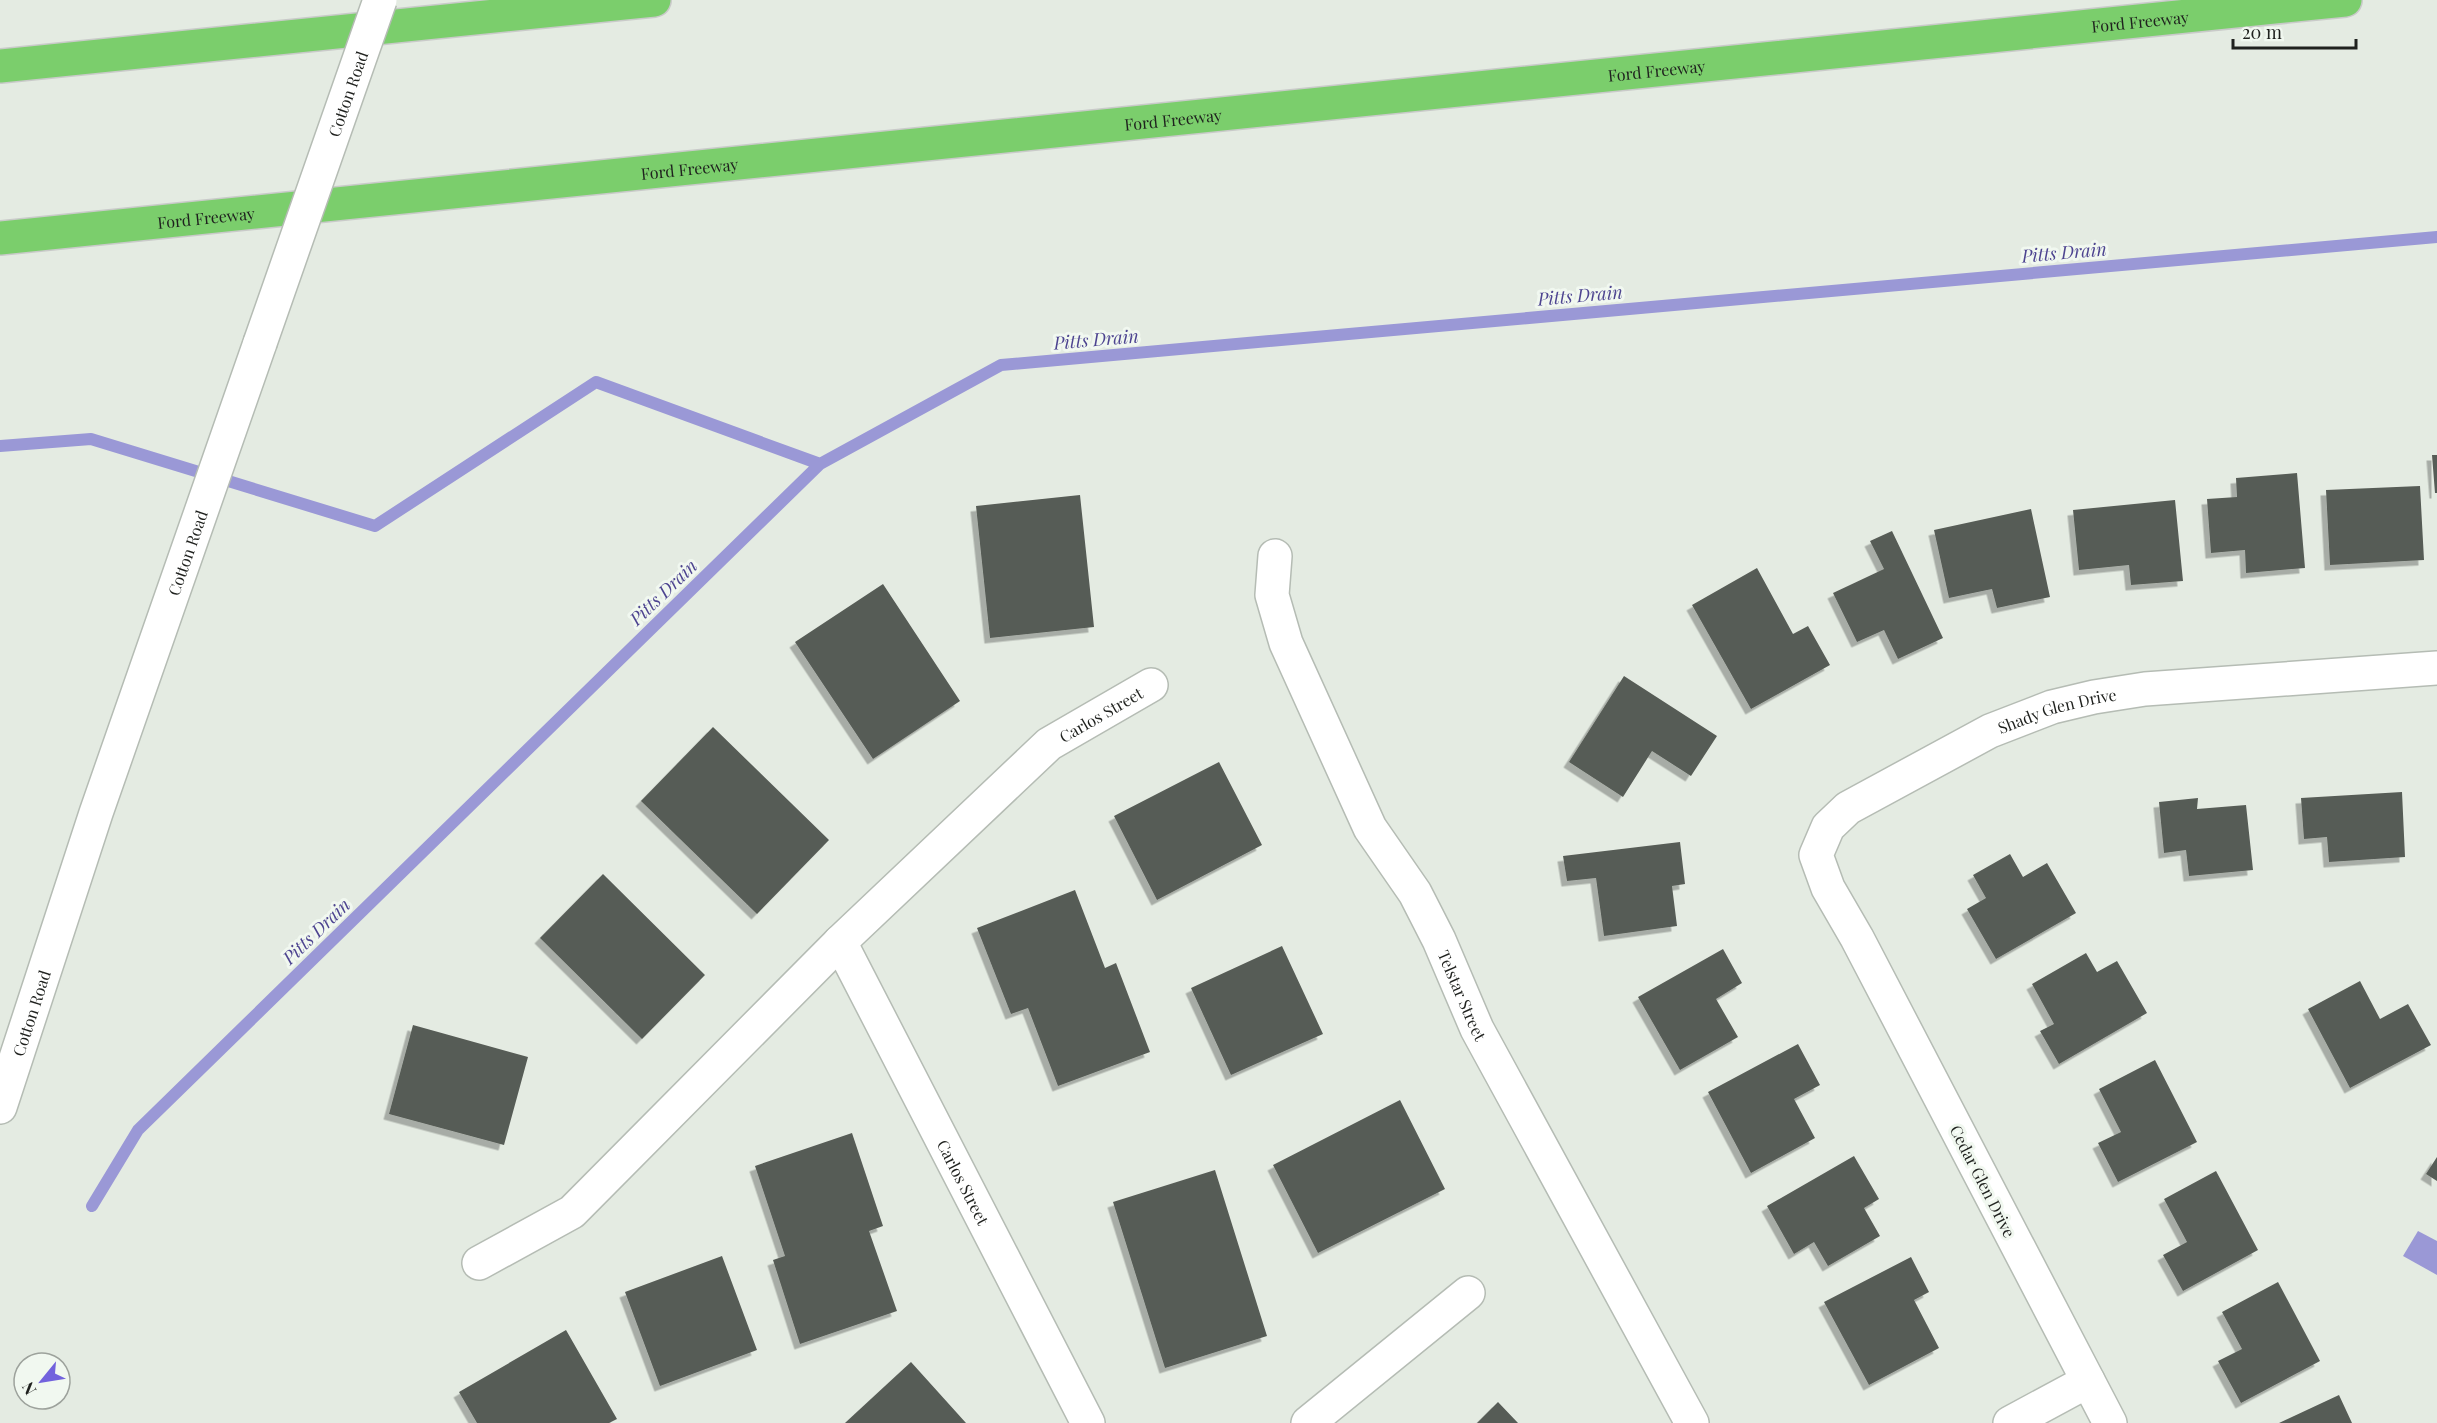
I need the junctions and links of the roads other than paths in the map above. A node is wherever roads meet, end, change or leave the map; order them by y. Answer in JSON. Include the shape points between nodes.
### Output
{"nodes":[{"id":1,"x":380,"y":0,"type":"edge"},
{"id":2,"x":654,"y":0,"type":"edge"},
{"id":3,"x":2345,"y":0,"type":"edge"},
{"id":4,"x":0,"y":66,"type":"edge"},
{"id":5,"x":0,"y":238,"type":"edge"},
{"id":6,"x":1275,"y":556,"type":"dead end"},
{"id":7,"x":2437,"y":668,"type":"edge"},
{"id":8,"x":1151,"y":686,"type":"dead end"},
{"id":9,"x":1857,"y":938,"type":"joint"},
{"id":10,"x":840,"y":942,"type":"junction"},
{"id":11,"x":0,"y":1107,"type":"edge"},
{"id":12,"x":479,"y":1263,"type":"dead end"},
{"id":13,"x":1468,"y":1293,"type":"dead end"},
{"id":14,"x":2088,"y":1382,"type":"junction"},
{"id":15,"x":1089,"y":1423,"type":"edge"},
{"id":16,"x":1308,"y":1423,"type":"edge"},
{"id":17,"x":1692,"y":1423,"type":"edge"},
{"id":18,"x":2010,"y":1423,"type":"edge"},
{"id":19,"x":2110,"y":1423,"type":"edge"}],
"edges":[{"from":1,"to":11,"type":"street","name":"Cotton Road","bridge":true,"via":[[96,813]]},
{"from":2,"to":4,"type":"highway"},
{"from":3,"to":5,"type":"highway","name":"Ford Freeway"},
{"from":6,"to":17,"type":"street","name":"Telstar Street","via":[[1272,595],[1286,644],[1370,828],[1415,893],[1477,1029]]},
{"from":7,"to":9,"type":"street","name":"Shady Glen Drive","via":[[2145,689],[2052,707],[1990,731],[1848,808],[1828,827],[1816,855],[1828,888]]},
{"from":8,"to":10,"type":"street","name":"Carlos Street","via":[[1049,744]]},
{"from":9,"to":14,"type":"street","name":"Cedar Glen Drive"},
{"from":10,"to":12,"type":"street","name":"Carlos Street","via":[[572,1212]]},
{"from":10,"to":15,"type":"street","name":"Carlos Street"},
{"from":13,"to":16,"type":"street"},
{"from":14,"to":18,"type":"street"},
{"from":14,"to":19,"type":"street","name":"Cedar Glen Drive"}]}
